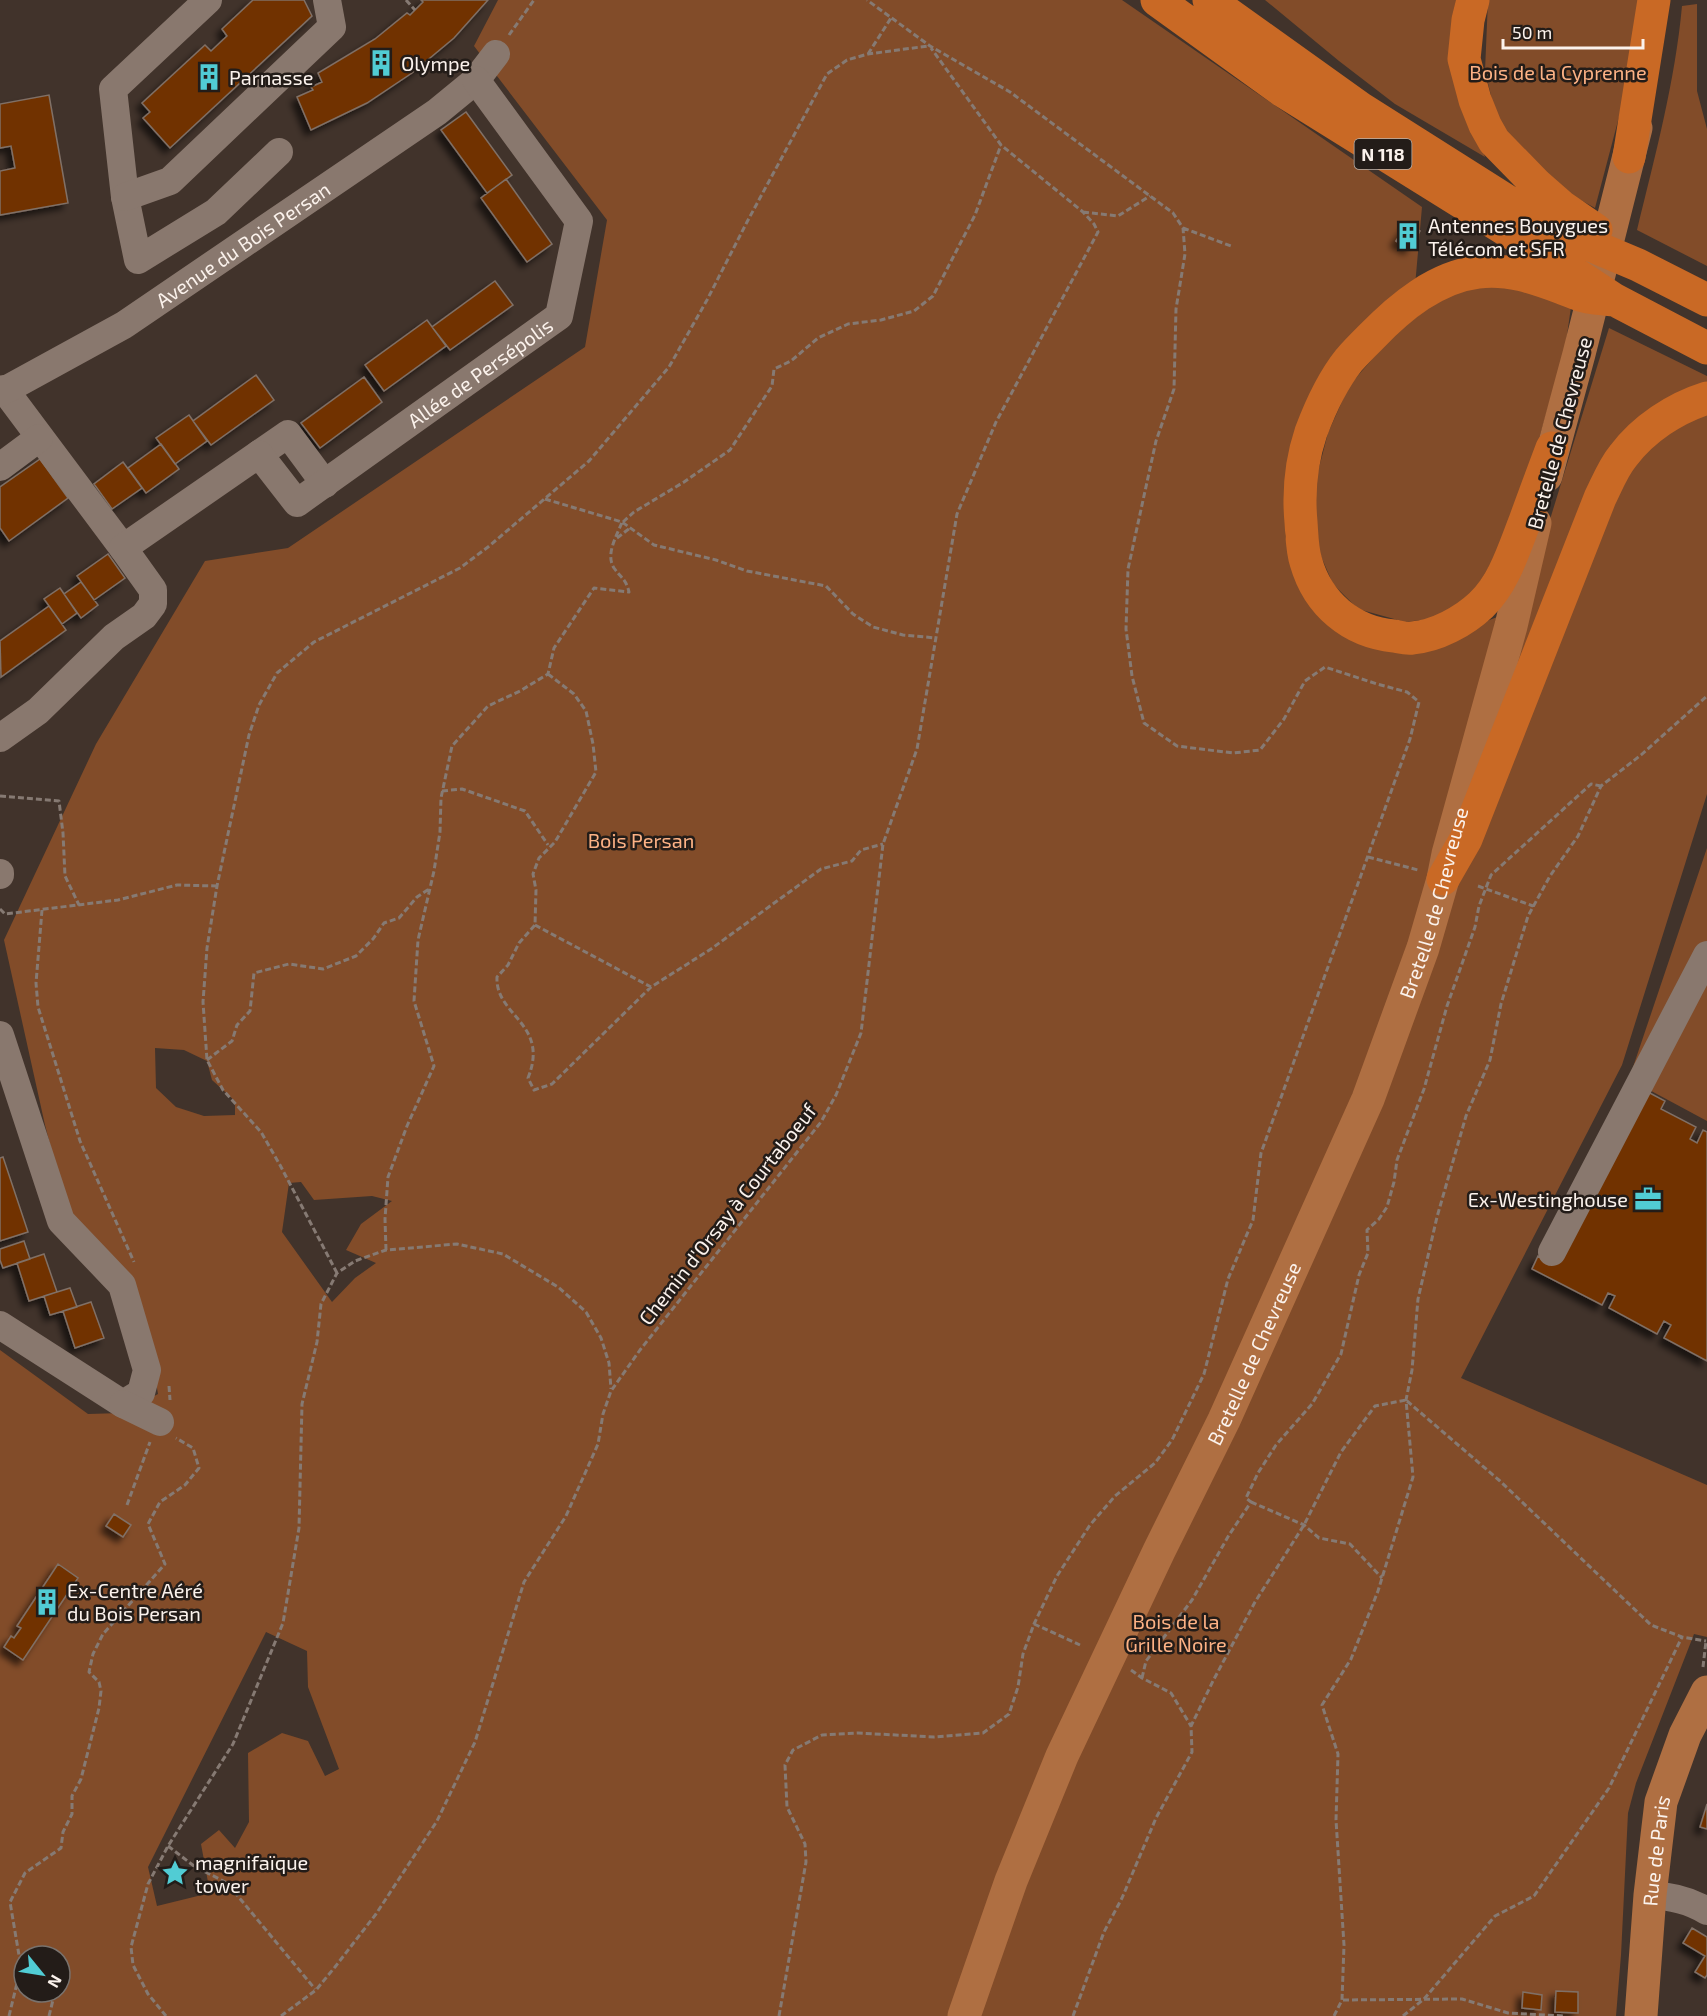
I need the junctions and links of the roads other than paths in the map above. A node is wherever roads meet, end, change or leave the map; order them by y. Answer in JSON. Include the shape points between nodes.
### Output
{"nodes":[{"id":1,"x":208,"y":0,"type":"edge"},
{"id":2,"x":327,"y":0,"type":"edge"},
{"id":3,"x":1157,"y":0,"type":"edge"},
{"id":4,"x":1209,"y":0,"type":"edge"},
{"id":5,"x":1473,"y":0,"type":"edge"},
{"id":6,"x":1654,"y":0,"type":"edge"},
{"id":7,"x":1667,"y":0,"type":"edge"},
{"id":8,"x":496,"y":54,"type":"road end"},
{"id":9,"x":476,"y":80,"type":"junction"},
{"id":10,"x":279,"y":153,"type":"dead end"},
{"id":11,"x":1629,"y":157,"type":"junction"},
{"id":12,"x":125,"y":197,"type":"junction"},
{"id":13,"x":1638,"y":265,"type":"junction"},
{"id":14,"x":1615,"y":300,"type":"junction"},
{"id":15,"x":1707,"y":300,"type":"edge"},
{"id":16,"x":1707,"y":348,"type":"edge"},
{"id":17,"x":2,"y":391,"type":"edge"},
{"id":18,"x":1707,"y":398,"type":"edge"},
{"id":19,"x":39,"y":438,"type":"junction"},
{"id":20,"x":1552,"y":448,"type":"junction"},
{"id":21,"x":0,"y":467,"type":"edge"},
{"id":22,"x":123,"y":549,"type":"junction"},
{"id":23,"x":0,"y":738,"type":"edge"},
{"id":24,"x":1431,"y":874,"type":"junction"},
{"id":25,"x":1707,"y":955,"type":"edge"},
{"id":26,"x":0,"y":1035,"type":"edge"},
{"id":27,"x":1552,"y":1252,"type":"dead end"},
{"id":28,"x":0,"y":1325,"type":"edge"},
{"id":29,"x":123,"y":1404,"type":"junction"},
{"id":30,"x":163,"y":1415,"type":"road end"},
{"id":31,"x":1704,"y":1682,"type":"edge"},
{"id":32,"x":1650,"y":1895,"type":"junction"},
{"id":33,"x":1707,"y":1911,"type":"edge"},
{"id":34,"x":964,"y":2016,"type":"edge"},
{"id":35,"x":1641,"y":2016,"type":"edge"}],
"edges":[{"from":1,"to":12,"type":"street","via":[[113,88]]},
{"from":2,"to":12,"type":"street","via":[[332,27],[171,181]]},
{"from":3,"to":14,"type":"highway","number":"N 118","via":[[1283,91]]},
{"from":4,"to":13,"type":"highway","number":"N 118","via":[[1360,108],[1529,215]]},
{"from":5,"to":13,"type":"highway","via":[[1464,59],[1475,100],[1494,141],[1561,206]]},
{"from":6,"to":11,"type":"highway"},
{"from":7,"to":11,"type":"main road","name":"Bretelle de Chevreuse"},
{"from":8,"to":9,"type":"street","name":"Avenue du Bois Persan"},
{"from":9,"to":17,"type":"street","name":"Avenue du Bois Persan","via":[[437,112],[124,325]]},
{"from":9,"to":22,"type":"street","name":"Allée de Persépolis","via":[[579,220],[559,316],[297,503],[259,454]]},
{"from":10,"to":12,"type":"street","via":[[216,212],[138,260]]},
{"from":11,"to":20,"type":"main road","name":"Bretelle de Chevreuse"},
{"from":13,"to":15,"type":"highway","number":"N 118"},
{"from":14,"to":16,"type":"highway","number":"N 118"},
{"from":14,"to":20,"type":"highway","via":[[1587,297],[1508,272],[1479,272],[1436,284],[1388,320],[1348,361],[1326,397],[1301,465],[1299,497],[1305,562],[1316,587],[1328,605],[1346,620],[1387,636],[1412,638],[1456,623],[1482,604],[1499,582]]},
{"from":17,"to":19,"type":"street"},
{"from":18,"to":24,"type":"highway","via":[[1690,403],[1652,427],[1622,456],[1600,498],[1466,839]]},
{"from":19,"to":21,"type":"street"},
{"from":19,"to":22,"type":"street"},
{"from":20,"to":24,"type":"main road","name":"Bretelle de Chevreuse","via":[[1511,626],[1451,844]]},
{"from":22,"to":23,"type":"street","via":[[153,590],[153,604],[38,711]]},
{"from":24,"to":34,"type":"main road","name":"Bretelle de Chevreuse","via":[[1423,948],[1368,1099],[1224,1420],[1062,1756],[1011,1881]]},
{"from":25,"to":27,"type":"street"},
{"from":26,"to":29,"type":"street","via":[[61,1221],[122,1285],[147,1370],[141,1393]]},
{"from":28,"to":29,"type":"street"},
{"from":29,"to":30,"type":"street"},
{"from":31,"to":32,"type":"main road","name":"Rue de Paris","via":[[1661,1802]]},
{"from":32,"to":33,"type":"street","via":[[1694,1903]]},
{"from":32,"to":35,"type":"main road","name":"Rue de Paris"}]}
